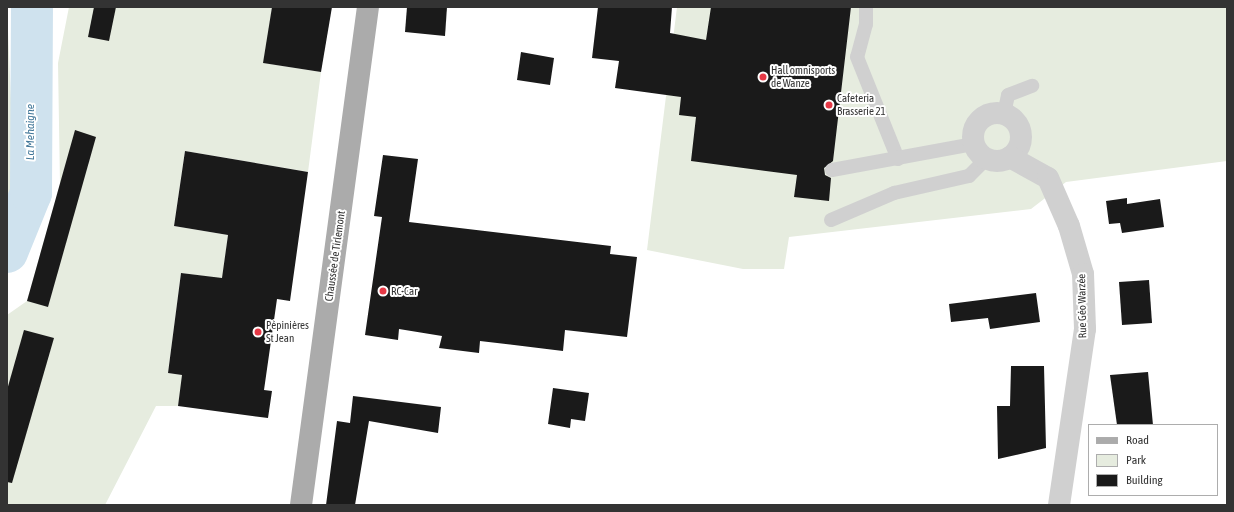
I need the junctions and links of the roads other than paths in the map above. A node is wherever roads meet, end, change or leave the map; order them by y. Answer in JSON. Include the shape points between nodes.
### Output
{"nodes":[{"id":1,"x":368,"y":7,"type":"edge"},
{"id":2,"x":866,"y":7,"type":"edge"},
{"id":3,"x":1032,"y":86,"type":"dead end"},
{"id":4,"x":1004,"y":114,"type":"junction"},
{"id":5,"x":980,"y":152,"type":"junction"},
{"id":6,"x":1010,"y":158,"type":"junction"},
{"id":7,"x":898,"y":159,"type":"junction"},
{"id":8,"x":832,"y":170,"type":"dead end"},
{"id":9,"x":831,"y":220,"type":"dead end"},
{"id":10,"x":301,"y":505,"type":"edge"},
{"id":11,"x":1059,"y":505,"type":"edge"}],
"edges":[{"from":1,"to":10,"type":"main road","name":"Chaussée de Tirlemont"},
{"from":2,"to":7,"type":"lane","via":[[866,24],[857,57]]},
{"from":3,"to":4,"type":"lane","via":[[1008,94]]},
{"from":4,"to":5,"type":"street","via":[[987,115],[975,127]]},
{"from":4,"to":6,"type":"street","via":[[1016,123],[1021,138]]},
{"from":5,"to":6,"type":"street","via":[[1002,161]]},
{"from":5,"to":7,"type":"lane"},
{"from":5,"to":9,"type":"lane","via":[[969,176],[894,193]]},
{"from":6,"to":11,"type":"street","name":"Rue Géo Warzée","via":[[1048,178],[1069,226],[1083,274],[1084,329]]},
{"from":7,"to":8,"type":"lane"}]}
